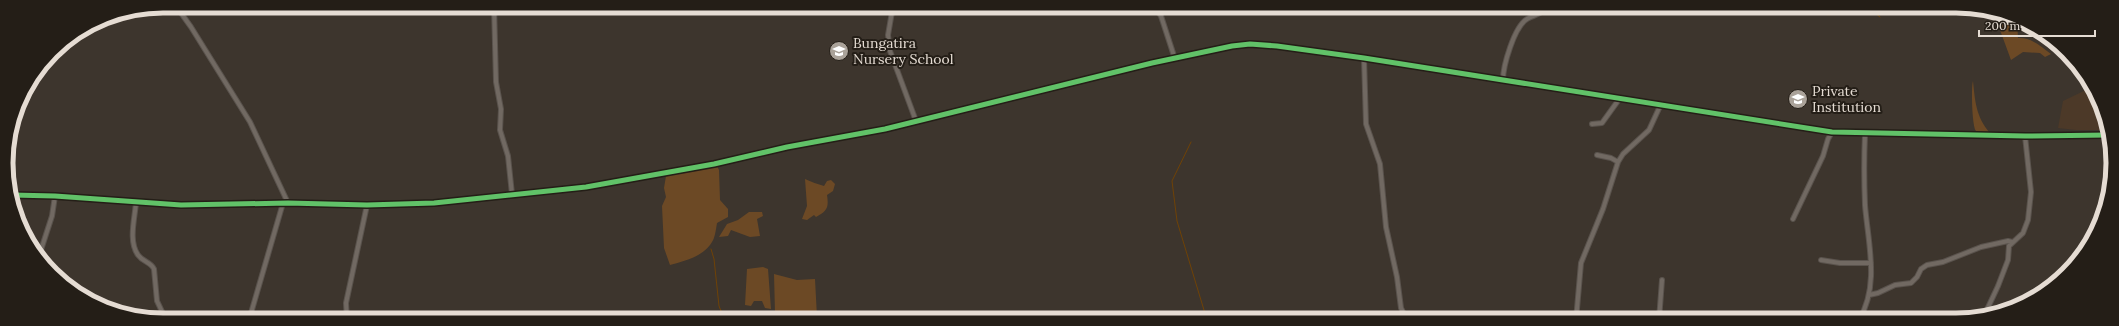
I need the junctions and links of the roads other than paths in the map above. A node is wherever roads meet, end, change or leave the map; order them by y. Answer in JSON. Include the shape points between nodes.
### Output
{"nodes":[{"id":1,"x":181,"y":13,"type":"edge"},
{"id":2,"x":494,"y":13,"type":"edge"},
{"id":3,"x":892,"y":13,"type":"edge"},
{"id":4,"x":1159,"y":13,"type":"edge"},
{"id":5,"x":1541,"y":13,"type":"edge"},
{"id":6,"x":1175,"y":58,"type":"junction"},
{"id":7,"x":1364,"y":58,"type":"junction"},
{"id":8,"x":1503,"y":80,"type":"junction"},
{"id":9,"x":1620,"y":98,"type":"junction"},
{"id":10,"x":1661,"y":104,"type":"junction"},
{"id":11,"x":916,"y":120,"type":"junction"},
{"id":12,"x":1592,"y":124,"type":"dead end"},
{"id":13,"x":1832,"y":132,"type":"junction"},
{"id":14,"x":1865,"y":134,"type":"junction"},
{"id":15,"x":2103,"y":135,"type":"edge"},
{"id":16,"x":2025,"y":136,"type":"junction"},
{"id":17,"x":1597,"y":155,"type":"dead end"},
{"id":18,"x":1618,"y":162,"type":"junction"},
{"id":19,"x":512,"y":194,"type":"junction"},
{"id":20,"x":17,"y":195,"type":"edge"},
{"id":21,"x":56,"y":196,"type":"junction"},
{"id":22,"x":136,"y":202,"type":"junction"},
{"id":23,"x":283,"y":203,"type":"junction"},
{"id":24,"x":288,"y":203,"type":"junction"},
{"id":25,"x":367,"y":205,"type":"junction"},
{"id":26,"x":1793,"y":219,"type":"dead end"},
{"id":27,"x":2012,"y":242,"type":"junction"},
{"id":28,"x":41,"y":250,"type":"edge"},
{"id":29,"x":1821,"y":260,"type":"dead end"},
{"id":30,"x":1871,"y":263,"type":"junction"},
{"id":31,"x":1662,"y":280,"type":"dead end"},
{"id":32,"x":1869,"y":295,"type":"junction"},
{"id":33,"x":1987,"y":310,"type":"edge"},
{"id":34,"x":163,"y":313,"type":"edge"},
{"id":35,"x":251,"y":313,"type":"edge"},
{"id":36,"x":347,"y":313,"type":"edge"},
{"id":37,"x":1403,"y":313,"type":"edge"},
{"id":38,"x":1577,"y":313,"type":"edge"},
{"id":39,"x":1660,"y":313,"type":"edge"},
{"id":40,"x":1862,"y":313,"type":"edge"}],
"edges":[{"from":1,"to":24,"type":"street","via":[[250,122]]},
{"from":2,"to":19,"type":"street","via":[[496,82],[501,109],[500,130],[508,156]]},
{"from":3,"to":11,"type":"street","via":[[888,35],[890,51]]},
{"from":4,"to":6,"type":"street"},
{"from":5,"to":8,"type":"street","via":[[1526,20],[1518,29]]},
{"from":6,"to":7,"type":"street","via":[[1250,44]]},
{"from":6,"to":11,"type":"street"},
{"from":7,"to":8,"type":"street"},
{"from":7,"to":37,"type":"street","via":[[1366,124],[1380,164],[1386,228]]},
{"from":8,"to":9,"type":"street"},
{"from":9,"to":10,"type":"street"},
{"from":9,"to":12,"type":"street","via":[[1602,123]]},
{"from":10,"to":13,"type":"street"},
{"from":10,"to":18,"type":"street","via":[[1649,130]]},
{"from":11,"to":19,"type":"street","via":[[628,180]]},
{"from":13,"to":14,"type":"street"},
{"from":13,"to":26,"type":"street"},
{"from":14,"to":16,"type":"street"},
{"from":14,"to":30,"type":"street","via":[[1865,192]]},
{"from":15,"to":16,"type":"street"},
{"from":16,"to":27,"type":"street","via":[[2031,192],[2029,210],[2023,232]]},
{"from":17,"to":18,"type":"street"},
{"from":18,"to":38,"type":"street","via":[[1581,264]]},
{"from":19,"to":25,"type":"street","via":[[434,204]]},
{"from":20,"to":21,"type":"street"},
{"from":21,"to":22,"type":"street"},
{"from":21,"to":28,"type":"street"},
{"from":22,"to":23,"type":"street","via":[[180,205]]},
{"from":22,"to":34,"type":"street","via":[[132,241],[138,255],[152,264],[157,301]]},
{"from":23,"to":24,"type":"street"},
{"from":23,"to":35,"type":"street"},
{"from":24,"to":25,"type":"street"},
{"from":25,"to":36,"type":"street","via":[[346,303]]},
{"from":27,"to":32,"type":"street","via":[[1981,247],[1943,262],[1927,265],[1911,283],[1895,284]]},
{"from":27,"to":33,"type":"street","via":[[1998,286]]},
{"from":29,"to":30,"type":"street"},
{"from":30,"to":32,"type":"street"},
{"from":31,"to":39,"type":"street"},
{"from":32,"to":40,"type":"street"}]}
